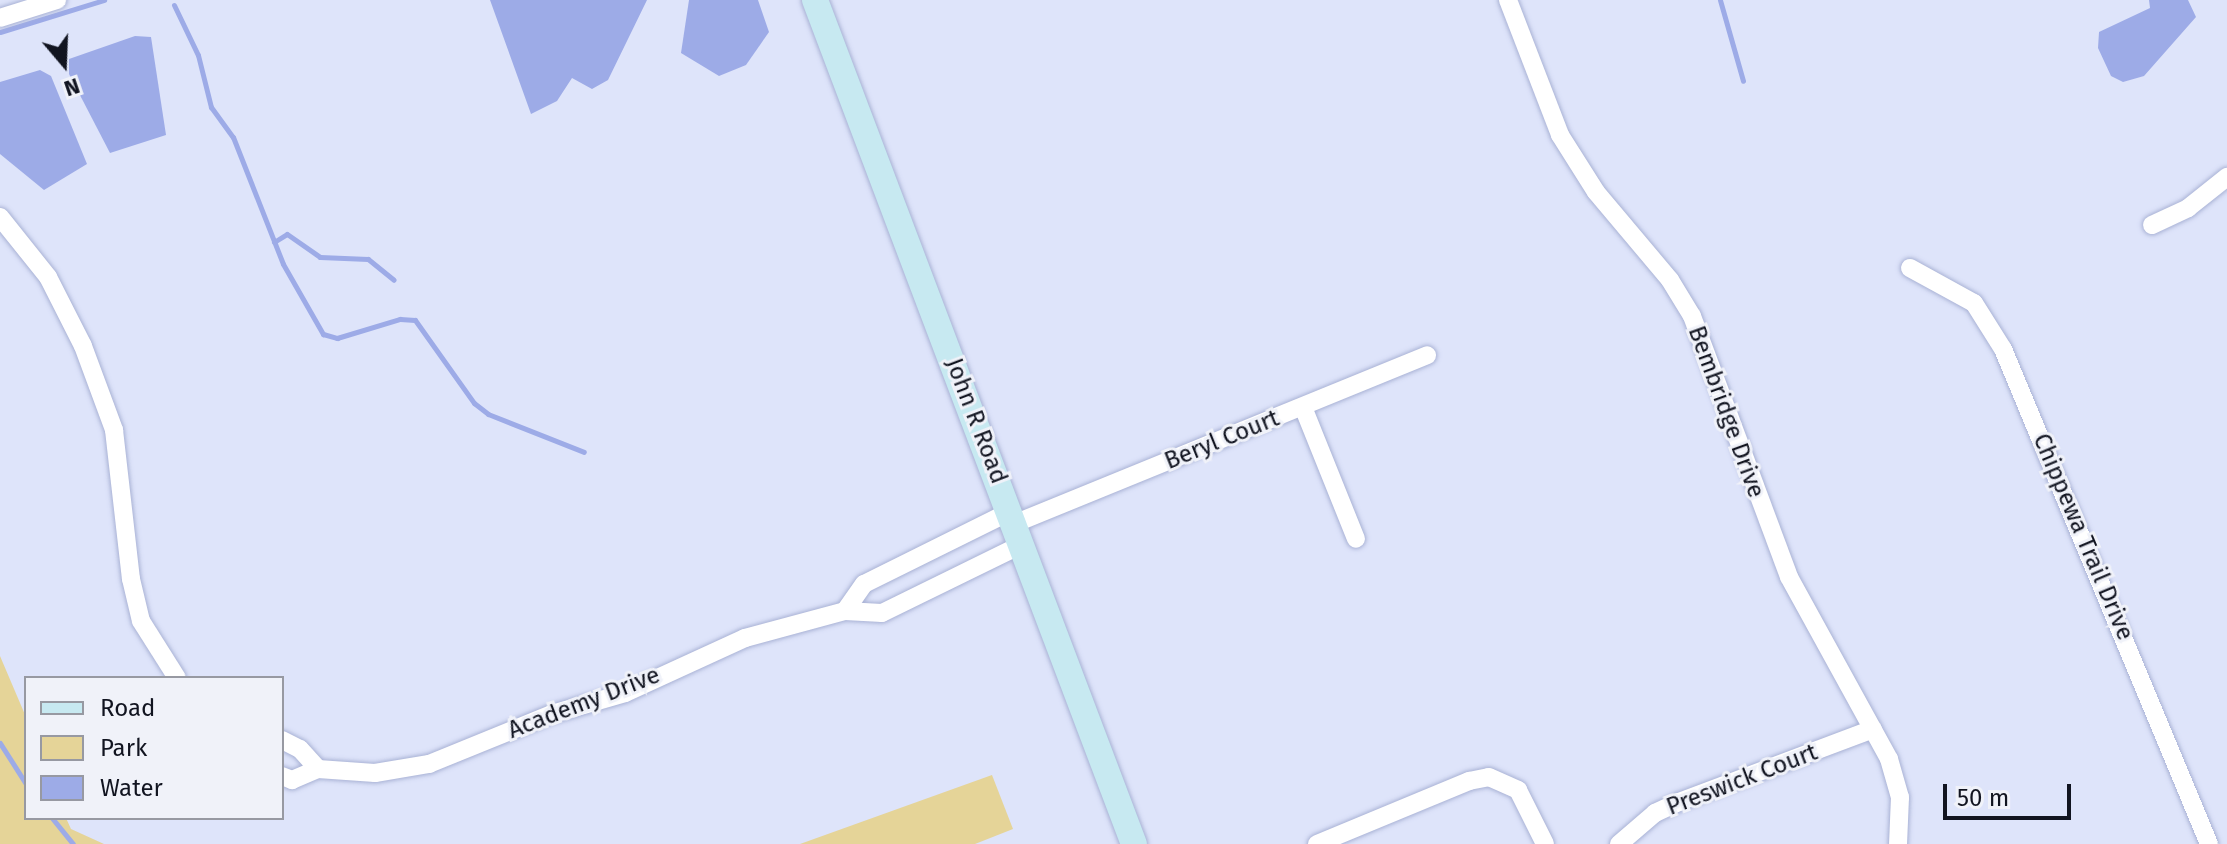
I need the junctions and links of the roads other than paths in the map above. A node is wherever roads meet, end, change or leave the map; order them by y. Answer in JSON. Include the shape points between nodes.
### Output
{"nodes":[{"id":1,"x":57,"y":0,"type":"edge"},
{"id":2,"x":815,"y":0,"type":"edge"},
{"id":3,"x":1508,"y":0,"type":"edge"},
{"id":4,"x":0,"y":18,"type":"edge"},
{"id":5,"x":2227,"y":177,"type":"edge"},
{"id":6,"x":0,"y":217,"type":"edge"},
{"id":7,"x":2152,"y":225,"type":"dead end"},
{"id":8,"x":1910,"y":268,"type":"dead end"},
{"id":9,"x":1427,"y":355,"type":"dead end"},
{"id":10,"x":1303,"y":407,"type":"junction"},
{"id":11,"x":1017,"y":526,"type":"junction"},
{"id":12,"x":1356,"y":539,"type":"dead end"},
{"id":13,"x":845,"y":611,"type":"junction"},
{"id":14,"x":176,"y":676,"type":"edge"},
{"id":15,"x":1873,"y":729,"type":"junction"},
{"id":16,"x":284,"y":741,"type":"edge"},
{"id":17,"x":318,"y":769,"type":"junction"},
{"id":18,"x":284,"y":777,"type":"edge"},
{"id":19,"x":1134,"y":844,"type":"edge"},
{"id":20,"x":1317,"y":844,"type":"edge"},
{"id":21,"x":1545,"y":844,"type":"edge"},
{"id":22,"x":1619,"y":844,"type":"edge"},
{"id":23,"x":1898,"y":844,"type":"edge"},
{"id":24,"x":2209,"y":844,"type":"edge"}],
"edges":[{"from":1,"to":4,"type":"street"},
{"from":2,"to":11,"type":"main road","name":"John R Road"},
{"from":3,"to":15,"type":"street","name":"Bembridge Drive","via":[[1560,135],[1589,182],[1670,280],[1692,316],[1789,577]]},
{"from":5,"to":7,"type":"street","via":[[2188,208]]},
{"from":6,"to":14,"type":"street","via":[[48,277],[83,346],[114,430],[131,579],[141,621]]},
{"from":8,"to":24,"type":"street","name":"Chippewa Trail Drive","via":[[1974,303],[2003,349]]},
{"from":9,"to":10,"type":"street","name":"Beryl Court"},
{"from":10,"to":11,"type":"street","name":"Beryl Court"},
{"from":10,"to":12,"type":"street"},
{"from":11,"to":13,"type":"street","via":[[864,584]]},
{"from":11,"to":13,"type":"street","name":"Academy Drive","via":[[882,613]]},
{"from":11,"to":19,"type":"main road","name":"John R Road"},
{"from":13,"to":17,"type":"street","name":"Academy Drive","via":[[710,650],[625,693],[552,714],[429,764],[375,773]]},
{"from":15,"to":22,"type":"street","name":"Preswick Court","via":[[1679,802],[1655,813]]},
{"from":15,"to":23,"type":"street","name":"Bembridge Drive","via":[[1900,797]]},
{"from":16,"to":17,"type":"street"},
{"from":17,"to":18,"type":"street","name":"Academy Drive","via":[[292,780]]},
{"from":20,"to":21,"type":"street","via":[[1489,777],[1518,790]]}]}
